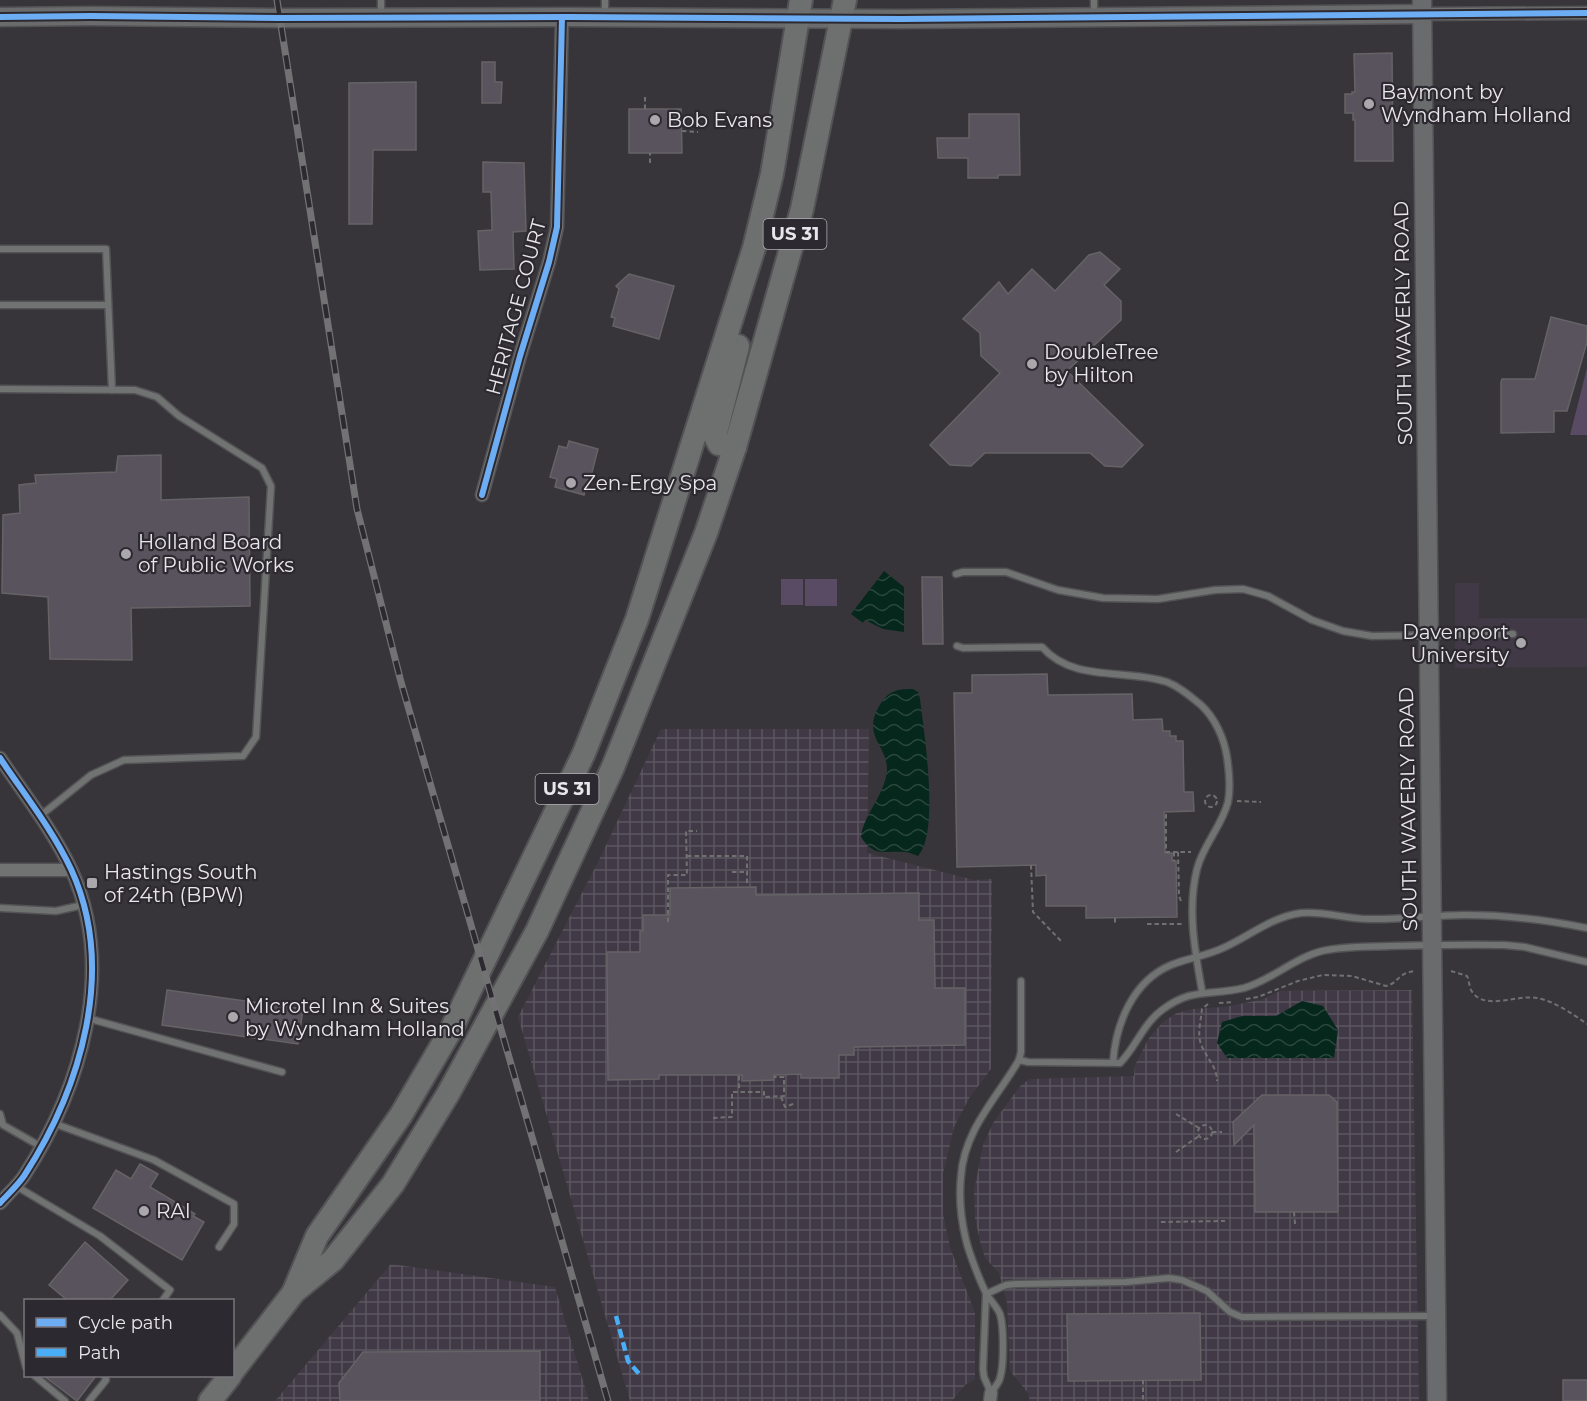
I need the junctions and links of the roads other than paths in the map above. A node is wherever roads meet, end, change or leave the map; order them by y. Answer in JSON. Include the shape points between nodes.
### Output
{"nodes":[{"id":1,"x":1422,"y":7,"type":"edge"},
{"id":2,"x":605,"y":8,"type":"edge"},
{"id":3,"x":1094,"y":8,"type":"edge"},
{"id":4,"x":381,"y":9,"type":"edge"},
{"id":5,"x":800,"y":9,"type":"edge"},
{"id":6,"x":844,"y":9,"type":"edge"},
{"id":7,"x":1587,"y":12,"type":"edge"},
{"id":8,"x":562,"y":16,"type":"junction"},
{"id":9,"x":0,"y":17,"type":"edge"},
{"id":10,"x":754,"y":248,"type":"junction"},
{"id":11,"x":0,"y":249,"type":"edge"},
{"id":12,"x":0,"y":305,"type":"edge"},
{"id":13,"x":108,"y":305,"type":"junction"},
{"id":14,"x":0,"y":389,"type":"edge"},
{"id":15,"x":112,"y":390,"type":"junction"},
{"id":16,"x":735,"y":447,"type":"junction"},
{"id":17,"x":482,"y":495,"type":"dead end"},
{"id":18,"x":956,"y":574,"type":"dead end"},
{"id":19,"x":1513,"y":634,"type":"dead end"},
{"id":20,"x":1429,"y":636,"type":"junction"},
{"id":21,"x":957,"y":646,"type":"dead end"},
{"id":22,"x":0,"y":758,"type":"edge"},
{"id":23,"x":40,"y":816,"type":"junction"},
{"id":24,"x":0,"y":870,"type":"edge"},
{"id":25,"x":71,"y":870,"type":"junction"},
{"id":26,"x":83,"y":905,"type":"junction"},
{"id":27,"x":0,"y":908,"type":"edge"},
{"id":28,"x":1432,"y":917,"type":"junction"},
{"id":29,"x":1587,"y":928,"type":"edge"},
{"id":30,"x":1432,"y":945,"type":"junction"},
{"id":31,"x":1196,"y":957,"type":"junction"},
{"id":32,"x":1587,"y":962,"type":"edge"},
{"id":33,"x":1021,"y":981,"type":"dead end"},
{"id":34,"x":1202,"y":992,"type":"junction"},
{"id":35,"x":87,"y":1018,"type":"junction"},
{"id":36,"x":1020,"y":1060,"type":"junction"},
{"id":37,"x":1117,"y":1062,"type":"junction"},
{"id":38,"x":282,"y":1072,"type":"dead end"},
{"id":39,"x":0,"y":1114,"type":"edge"},
{"id":40,"x":53,"y":1123,"type":"junction"},
{"id":41,"x":2,"y":1127,"type":"edge"},
{"id":42,"x":40,"y":1146,"type":"junction"},
{"id":43,"x":15,"y":1186,"type":"junction"},
{"id":44,"x":0,"y":1203,"type":"edge"},
{"id":45,"x":219,"y":1246,"type":"dead end"},
{"id":46,"x":294,"y":1292,"type":"junction"},
{"id":47,"x":986,"y":1294,"type":"junction"},
{"id":48,"x":164,"y":1299,"type":"edge"},
{"id":49,"x":0,"y":1315,"type":"edge"},
{"id":50,"x":1437,"y":1316,"type":"junction"},
{"id":51,"x":24,"y":1331,"type":"edge"},
{"id":52,"x":17,"y":1333,"type":"junction"},
{"id":53,"x":24,"y":1359,"type":"edge"},
{"id":54,"x":234,"y":1370,"type":"edge"},
{"id":55,"x":36,"y":1377,"type":"edge"},
{"id":56,"x":105,"y":1377,"type":"edge"},
{"id":57,"x":229,"y":1377,"type":"edge"},
{"id":58,"x":990,"y":1397,"type":"edge"},
{"id":59,"x":64,"y":1401,"type":"edge"},
{"id":60,"x":89,"y":1401,"type":"edge"},
{"id":61,"x":210,"y":1401,"type":"edge"},
{"id":62,"x":1437,"y":1401,"type":"edge"}],
"edges":[{"from":1,"to":3,"type":"street"},
{"from":1,"to":7,"type":"street"},
{"from":1,"to":20,"type":"street","name":"SOUTH WAVERLY ROAD"},
{"from":2,"to":5,"type":"street"},
{"from":2,"to":8,"type":"street"},
{"from":3,"to":6,"type":"street"},
{"from":4,"to":8,"type":"street"},
{"from":4,"to":9,"type":"street"},
{"from":5,"to":6,"type":"street"},
{"from":5,"to":10,"type":"highway","number":"US 31","via":[[772,174]]},
{"from":6,"to":16,"type":"highway","number":"US 31","via":[[802,209]]},
{"from":8,"to":17,"type":"street","name":"HERITAGE COURT","via":[[557,227]]},
{"from":10,"to":16,"type":"highway","via":[[759,269],[715,436],[719,444]]},
{"from":10,"to":46,"type":"highway","number":"US 31","via":[[637,619],[584,753],[452,1028],[401,1115],[317,1236]]},
{"from":11,"to":13,"type":"lane","via":[[106,249]]},
{"from":12,"to":13,"type":"lane"},
{"from":13,"to":15,"type":"lane"},
{"from":14,"to":15,"type":"lane"},
{"from":15,"to":23,"type":"lane","via":[[135,390],[157,397],[179,416],[262,468],[271,486],[256,737],[243,756],[124,760],[91,775]]},
{"from":16,"to":46,"type":"highway","number":"US 31","via":[[706,533],[613,767],[537,931],[448,1094],[393,1184],[333,1260]]},
{"from":18,"to":20,"type":"lane","via":[[1006,572],[1058,590],[1103,598],[1158,599],[1243,589],[1343,631],[1383,637]]},
{"from":19,"to":20,"type":"lane"},
{"from":20,"to":28,"type":"street","name":"SOUTH WAVERLY ROAD"},
{"from":21,"to":31,"type":"lane","via":[[1042,647],[1053,659],[1071,668],[1167,682],[1205,709],[1215,722],[1226,752],[1229,793],[1195,878],[1192,900]]},
{"from":22,"to":23,"type":"street"},
{"from":23,"to":25,"type":"street"},
{"from":24,"to":25,"type":"street"},
{"from":25,"to":26,"type":"street"},
{"from":26,"to":27,"type":"lane","via":[[56,911]]},
{"from":26,"to":35,"type":"street","via":[[92,961]]},
{"from":28,"to":29,"type":"lane","via":[[1516,917]]},
{"from":28,"to":30,"type":"street","name":"SOUTH WAVERLY ROAD"},
{"from":28,"to":31,"type":"lane","via":[[1367,920],[1302,913],[1274,920],[1222,949]]},
{"from":30,"to":32,"type":"lane","via":[[1526,947]]},
{"from":30,"to":34,"type":"lane","via":[[1349,947],[1320,952],[1256,984]]},
{"from":30,"to":50,"type":"street","name":"SOUTH WAVERLY ROAD"},
{"from":31,"to":34,"type":"lane"},
{"from":31,"to":37,"type":"lane","via":[[1161,970],[1138,990],[1122,1020]]},
{"from":33,"to":36,"type":"lane"},
{"from":34,"to":37,"type":"lane","via":[[1176,1000],[1154,1016],[1128,1055]]},
{"from":35,"to":38,"type":"lane"},
{"from":35,"to":40,"type":"street","via":[[74,1074]]},
{"from":36,"to":37,"type":"lane"},
{"from":36,"to":47,"type":"lane","via":[[971,1136],[960,1177],[966,1239]]},
{"from":39,"to":41,"type":"lane"},
{"from":40,"to":42,"type":"street"},
{"from":40,"to":45,"type":"lane","via":[[154,1160],[234,1204],[234,1224]]},
{"from":41,"to":42,"type":"lane"},
{"from":42,"to":43,"type":"street"},
{"from":43,"to":44,"type":"street"},
{"from":43,"to":48,"type":"lane","via":[[100,1236],[170,1290]]},
{"from":46,"to":54,"type":"highway","number":"US 31"},
{"from":47,"to":50,"type":"lane","via":[[1016,1284],[1169,1278],[1196,1285],[1242,1317]]},
{"from":47,"to":58,"type":"lane","via":[[983,1370]]},
{"from":47,"to":58,"type":"lane","via":[[1000,1314],[1002,1331],[1000,1378]]},
{"from":49,"to":52,"type":"lane"},
{"from":50,"to":62,"type":"street","name":"SOUTH WAVERLY ROAD"},
{"from":51,"to":52,"type":"lane"},
{"from":52,"to":53,"type":"lane"},
{"from":55,"to":59,"type":"lane"},
{"from":56,"to":60,"type":"lane"},
{"from":57,"to":61,"type":"highway","number":"US 31"}]}
